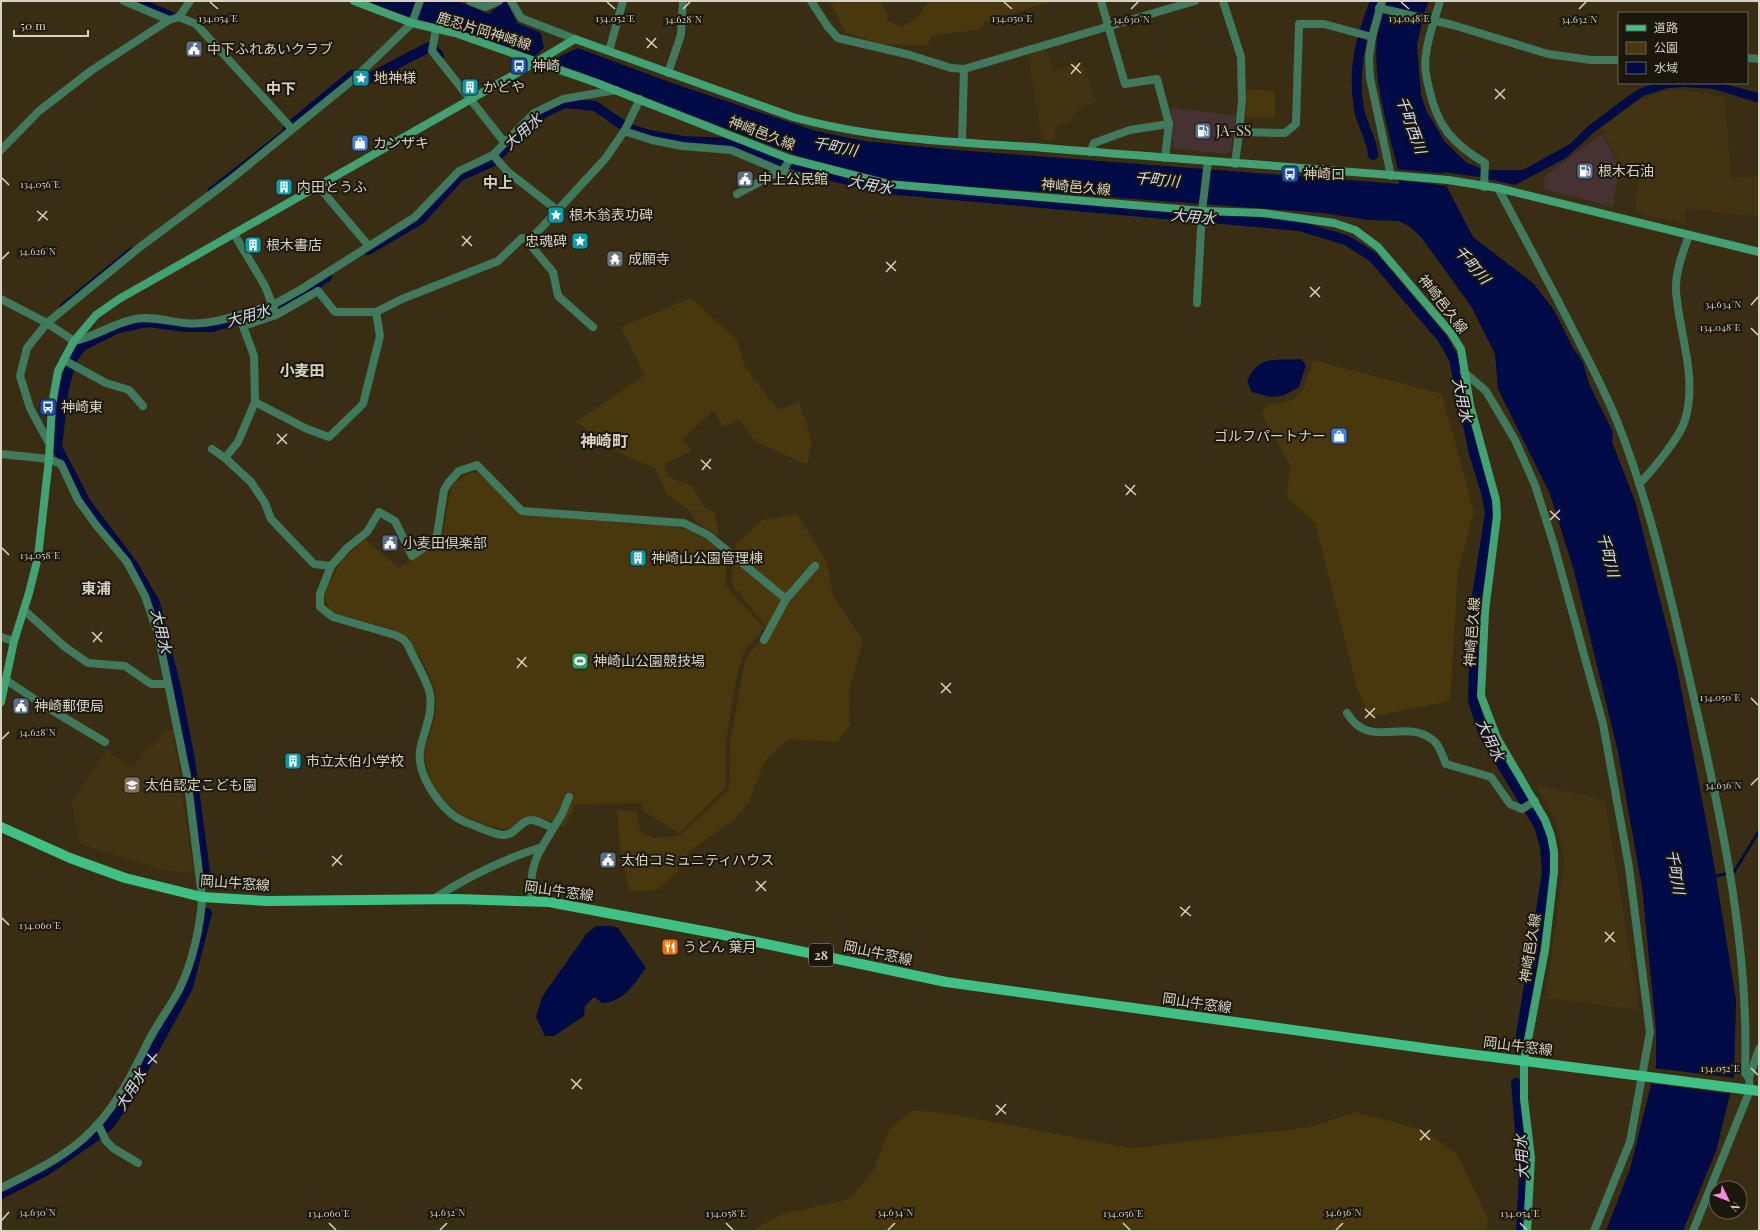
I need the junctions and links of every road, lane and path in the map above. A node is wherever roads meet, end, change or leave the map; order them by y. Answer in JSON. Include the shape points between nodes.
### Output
{"nodes":[{"id":1,"x":124,"y":1,"type":"edge"},
{"id":2,"x":190,"y":1,"type":"edge"},
{"id":3,"x":354,"y":1,"type":"edge"},
{"id":4,"x":420,"y":1,"type":"edge"},
{"id":5,"x":470,"y":1,"type":"edge"},
{"id":6,"x":511,"y":1,"type":"edge"},
{"id":7,"x":623,"y":1,"type":"edge"},
{"id":8,"x":683,"y":1,"type":"edge"},
{"id":9,"x":811,"y":1,"type":"edge"},
{"id":10,"x":1101,"y":1,"type":"edge"},
{"id":11,"x":1195,"y":1,"type":"edge"},
{"id":12,"x":1223,"y":1,"type":"edge"},
{"id":13,"x":1440,"y":1,"type":"edge"},
{"id":14,"x":497,"y":2,"type":"edge"},
{"id":15,"x":1381,"y":6,"type":"edge"},
{"id":16,"x":179,"y":17,"type":"junction"},
{"id":17,"x":1432,"y":19,"type":"junction"},
{"id":18,"x":169,"y":20,"type":"junction"},
{"id":19,"x":413,"y":21,"type":"junction"},
{"id":20,"x":1108,"y":27,"type":"junction"},
{"id":21,"x":436,"y":29,"type":"junction"},
{"id":22,"x":1366,"y":35,"type":"junction"},
{"id":23,"x":575,"y":38,"type":"junction"},
{"id":24,"x":609,"y":51,"type":"junction"},
{"id":25,"x":1748,"y":58,"type":"edge"},
{"id":26,"x":1759,"y":59,"type":"edge"},
{"id":27,"x":541,"y":60,"type":"junction"},
{"id":28,"x":1618,"y":60,"type":"edge"},
{"id":29,"x":964,"y":69,"type":"junction"},
{"id":30,"x":668,"y":73,"type":"junction"},
{"id":31,"x":616,"y":90,"type":"junction"},
{"id":32,"x":470,"y":99,"type":"junction"},
{"id":33,"x":640,"y":99,"type":"junction"},
{"id":34,"x":1169,"y":124,"type":"junction"},
{"id":35,"x":290,"y":128,"type":"junction"},
{"id":36,"x":624,"y":131,"type":"junction"},
{"id":37,"x":1239,"y":132,"type":"junction"},
{"id":38,"x":962,"y":142,"type":"junction"},
{"id":39,"x":505,"y":143,"type":"junction"},
{"id":40,"x":1,"y":150,"type":"edge"},
{"id":41,"x":1090,"y":152,"type":"junction"},
{"id":42,"x":495,"y":157,"type":"junction"},
{"id":43,"x":1165,"y":158,"type":"junction"},
{"id":44,"x":1208,"y":164,"type":"junction"},
{"id":45,"x":1235,"y":164,"type":"junction"},
{"id":46,"x":786,"y":166,"type":"junction"},
{"id":47,"x":1394,"y":176,"type":"junction"},
{"id":48,"x":813,"y":180,"type":"dead end"},
{"id":49,"x":1484,"y":184,"type":"junction"},
{"id":50,"x":318,"y":186,"type":"junction"},
{"id":51,"x":1498,"y":188,"type":"junction"},
{"id":52,"x":737,"y":194,"type":"dead end"},
{"id":53,"x":1203,"y":208,"type":"junction"},
{"id":54,"x":557,"y":210,"type":"junction"},
{"id":55,"x":234,"y":234,"type":"junction"},
{"id":56,"x":1689,"y":235,"type":"junction"},
{"id":57,"x":531,"y":239,"type":"junction"},
{"id":58,"x":368,"y":246,"type":"junction"},
{"id":59,"x":1759,"y":252,"type":"edge"},
{"id":60,"x":315,"y":287,"type":"junction"},
{"id":61,"x":1,"y":299,"type":"edge"},
{"id":62,"x":1197,"y":303,"type":"dead end"},
{"id":63,"x":275,"y":310,"type":"junction"},
{"id":64,"x":376,"y":312,"type":"junction"},
{"id":65,"x":241,"y":320,"type":"junction"},
{"id":66,"x":47,"y":322,"type":"junction"},
{"id":67,"x":593,"y":328,"type":"dead end"},
{"id":68,"x":74,"y":341,"type":"junction"},
{"id":69,"x":69,"y":362,"type":"junction"},
{"id":70,"x":1464,"y":372,"type":"junction"},
{"id":71,"x":255,"y":402,"type":"junction"},
{"id":72,"x":143,"y":406,"type":"dead end"},
{"id":73,"x":49,"y":443,"type":"junction"},
{"id":74,"x":212,"y":449,"type":"dead end"},
{"id":75,"x":1,"y":454,"type":"edge"},
{"id":76,"x":225,"y":458,"type":"junction"},
{"id":77,"x":49,"y":459,"type":"junction"},
{"id":78,"x":1640,"y":484,"type":"junction"},
{"id":79,"x":331,"y":566,"type":"junction"},
{"id":80,"x":815,"y":566,"type":"dead end"},
{"id":81,"x":786,"y":599,"type":"junction"},
{"id":82,"x":24,"y":610,"type":"junction"},
{"id":83,"x":1,"y":637,"type":"edge"},
{"id":84,"x":764,"y":640,"type":"dead end"},
{"id":85,"x":14,"y":641,"type":"junction"},
{"id":86,"x":6,"y":680,"type":"junction"},
{"id":87,"x":168,"y":684,"type":"junction"},
{"id":88,"x":1,"y":702,"type":"edge"},
{"id":89,"x":1347,"y":713,"type":"dead end"},
{"id":90,"x":105,"y":742,"type":"dead end"},
{"id":91,"x":569,"y":797,"type":"dead end"},
{"id":92,"x":1535,"y":801,"type":"junction"},
{"id":93,"x":1,"y":828,"type":"edge"},
{"id":94,"x":553,"y":828,"type":"junction"},
{"id":95,"x":542,"y":846,"type":"junction"},
{"id":96,"x":202,"y":896,"type":"junction"},
{"id":97,"x":433,"y":899,"type":"junction"},
{"id":98,"x":532,"y":900,"type":"junction"},
{"id":99,"x":1759,"y":1049,"type":"edge"},
{"id":100,"x":1524,"y":1061,"type":"junction"},
{"id":101,"x":1645,"y":1076,"type":"junction"},
{"id":102,"x":1750,"y":1078,"type":"junction"},
{"id":103,"x":1754,"y":1090,"type":"edge"},
{"id":104,"x":99,"y":1126,"type":"junction"},
{"id":105,"x":1517,"y":1157,"type":"dead end"},
{"id":106,"x":1531,"y":1158,"type":"junction"},
{"id":107,"x":138,"y":1163,"type":"dead end"},
{"id":108,"x":1,"y":1188,"type":"edge"},
{"id":109,"x":1526,"y":1231,"type":"edge"},
{"id":110,"x":1594,"y":1231,"type":"edge"},
{"id":111,"x":1694,"y":1231,"type":"edge"}],
"edges":[{"from":1,"to":18,"type":"street"},
{"from":2,"to":16,"type":"street"},
{"from":3,"to":19,"type":"street","name":"鹿忍片岡神崎線"},
{"from":4,"to":19,"type":"street"},
{"from":5,"to":14,"type":"street","via":[[485,7]]},
{"from":6,"to":23,"type":"street","via":[[521,18]]},
{"from":7,"to":24,"type":"street"},
{"from":8,"to":30,"type":"street","via":[[680,35]]},
{"from":9,"to":29,"type":"street","via":[[838,38],[910,55],[951,68]]},
{"from":10,"to":20,"type":"street"},
{"from":11,"to":20,"type":"street"},
{"from":12,"to":37,"type":"street","via":[[1241,57],[1242,100]]},
{"from":13,"to":17,"type":"street"},
{"from":15,"to":17,"type":"street"},
{"from":15,"to":22,"type":"street"},
{"from":16,"to":18,"type":"street"},
{"from":16,"to":35,"type":"street","via":[[196,24]]},
{"from":17,"to":28,"type":"street","via":[[1548,54],[1591,60]]},
{"from":17,"to":49,"type":"street","via":[[1425,56],[1426,76],[1435,111],[1443,129],[1454,142],[1485,163]]},
{"from":18,"to":40,"type":"street","via":[[92,70],[39,111]]},
{"from":19,"to":21,"type":"street","name":"鹿忍片岡神崎線"},
{"from":19,"to":35,"type":"street","via":[[354,79]]},
{"from":20,"to":29,"type":"street"},
{"from":20,"to":34,"type":"street","via":[[1125,84],[1157,79]]},
{"from":21,"to":27,"type":"street","name":"鹿忍片岡神崎線"},
{"from":21,"to":32,"type":"street","via":[[432,49]]},
{"from":22,"to":37,"type":"street","via":[[1324,24],[1299,24],[1296,124],[1285,133]]},
{"from":22,"to":47,"type":"street","via":[[1370,78]]},
{"from":23,"to":24,"type":"street"},
{"from":23,"to":27,"type":"street"},
{"from":24,"to":30,"type":"street"},
{"from":25,"to":26,"type":"street"},
{"from":27,"to":31,"type":"street","name":"神崎邑久線"},
{"from":27,"to":32,"type":"street"},
{"from":29,"to":38,"type":"street"},
{"from":30,"to":38,"type":"street","via":[[793,117],[830,127],[864,133]]},
{"from":31,"to":33,"type":"street","name":"神崎邑久線"},
{"from":31,"to":39,"type":"street","via":[[556,102],[534,113]]},
{"from":32,"to":39,"type":"street"},
{"from":32,"to":50,"type":"street"},
{"from":33,"to":36,"type":"street"},
{"from":33,"to":46,"type":"street","name":"神崎邑久線"},
{"from":34,"to":41,"type":"street","via":[[1130,130],[1094,143]]},
{"from":34,"to":43,"type":"street"},
{"from":35,"to":66,"type":"street","via":[[230,180],[102,276]]},
{"from":36,"to":46,"type":"street","via":[[682,146],[731,150]]},
{"from":36,"to":54,"type":"street","via":[[604,159]]},
{"from":37,"to":45,"type":"street"},
{"from":38,"to":41,"type":"street"},
{"from":39,"to":42,"type":"street"},
{"from":41,"to":43,"type":"street"},
{"from":42,"to":54,"type":"street","via":[[508,172]]},
{"from":42,"to":58,"type":"street","via":[[459,171],[415,217]]},
{"from":43,"to":44,"type":"street"},
{"from":44,"to":45,"type":"street"},
{"from":44,"to":53,"type":"street"},
{"from":45,"to":47,"type":"street"},
{"from":46,"to":48,"type":"street"},
{"from":46,"to":52,"type":"street"},
{"from":46,"to":53,"type":"street","name":"神崎邑久線","via":[[888,184]]},
{"from":47,"to":49,"type":"street"},
{"from":49,"to":51,"type":"street"},
{"from":50,"to":55,"type":"street"},
{"from":50,"to":58,"type":"street"},
{"from":51,"to":56,"type":"street"},
{"from":51,"to":78,"type":"street","via":[[1593,369],[1617,420]]},
{"from":53,"to":62,"type":"street"},
{"from":53,"to":70,"type":"street","name":"神崎邑久線","via":[[1334,223],[1355,230],[1378,247],[1451,333],[1461,349]]},
{"from":54,"to":57,"type":"street"},
{"from":55,"to":63,"type":"street","via":[[265,286]]},
{"from":55,"to":68,"type":"street","via":[[119,299],[96,315]]},
{"from":56,"to":59,"type":"street"},
{"from":56,"to":78,"type":"street","via":[[1677,273],[1676,290],[1688,370],[1688,405],[1683,424],[1654,468]]},
{"from":57,"to":64,"type":"street","via":[[522,238],[498,261]]},
{"from":57,"to":67,"type":"street","via":[[533,248],[553,272],[558,296]]},
{"from":58,"to":60,"type":"street"},
{"from":60,"to":63,"type":"street"},
{"from":60,"to":64,"type":"street","via":[[335,312]]},
{"from":61,"to":66,"type":"street"},
{"from":63,"to":65,"type":"street"},
{"from":64,"to":71,"type":"street","via":[[380,336],[363,404],[329,437],[306,429]]},
{"from":65,"to":68,"type":"street","via":[[185,323],[154,318],[134,319]]},
{"from":65,"to":71,"type":"street","via":[[254,356]]},
{"from":66,"to":68,"type":"street"},
{"from":66,"to":73,"type":"street","via":[[27,348],[20,376],[30,408]]},
{"from":68,"to":69,"type":"street"},
{"from":69,"to":72,"type":"street","via":[[106,383],[129,390]]},
{"from":69,"to":73,"type":"street","via":[[58,372]]},
{"from":70,"to":92,"type":"street","name":"神崎邑久線","via":[[1470,405],[1496,500],[1497,516],[1485,611],[1481,696],[1497,738]]},
{"from":70,"to":101,"type":"street","via":[[1486,391],[1515,440],[1535,485],[1603,724],[1629,867],[1650,1032]]},
{"from":71,"to":76,"type":"street","via":[[238,442]]},
{"from":73,"to":77,"type":"street"},
{"from":74,"to":76,"type":"street"},
{"from":75,"to":77,"type":"street"},
{"from":76,"to":79,"type":"street","via":[[251,482],[265,503],[271,519],[314,564]]},
{"from":77,"to":82,"type":"street","via":[[38,557]]},
{"from":77,"to":87,"type":"street","via":[[61,464],[78,500],[127,562],[145,596],[158,634]]},
{"from":78,"to":102,"type":"street","via":[[1679,634],[1723,837],[1740,946],[1744,987],[1745,1073]]},
{"from":79,"to":81,"type":"street","via":[[347,548],[367,532],[379,512],[395,521],[412,556],[431,543],[437,535],[444,490],[459,471],[477,465],[522,511],[684,523],[708,535]]},
{"from":79,"to":94,"type":"street","via":[[320,594],[320,607],[333,617],[403,639],[430,693],[432,710],[420,752],[422,770],[446,811],[464,821],[502,835],[514,832],[530,820]]},
{"from":80,"to":81,"type":"street"},
{"from":81,"to":84,"type":"street"},
{"from":82,"to":85,"type":"street"},
{"from":82,"to":87,"type":"street","via":[[65,647],[88,663],[125,666],[151,684]]},
{"from":83,"to":85,"type":"street"},
{"from":85,"to":86,"type":"street"},
{"from":86,"to":88,"type":"street"},
{"from":86,"to":90,"type":"street"},
{"from":87,"to":96,"type":"street","via":[[187,776]]},
{"from":89,"to":92,"type":"street","via":[[1361,729],[1374,734],[1408,731],[1424,734],[1436,743],[1446,764],[1491,777],[1510,804],[1522,809]]},
{"from":91,"to":94,"type":"street"},
{"from":92,"to":100,"type":"street","name":"神崎邑久線","via":[[1551,836],[1554,872],[1545,950]]},
{"from":93,"to":96,"type":"main road","name":"岡山牛窓線","number":"28","via":[[70,858],[125,878]]},
{"from":94,"to":95,"type":"street"},
{"from":95,"to":97,"type":"street","via":[[460,882]]},
{"from":95,"to":98,"type":"street","via":[[533,866],[530,884]]},
{"from":96,"to":97,"type":"main road","name":"岡山牛窓線","number":"28","via":[[266,901]]},
{"from":96,"to":104,"type":"street","via":[[201,914],[188,966],[178,991],[127,1085]]},
{"from":97,"to":98,"type":"main road","name":"岡山牛窓線","number":"28"},
{"from":98,"to":100,"type":"main road","name":"岡山牛窓線","number":"28","via":[[719,934],[946,982]]},
{"from":99,"to":102,"type":"street"},
{"from":100,"to":101,"type":"main road","name":"岡山牛窓線","number":"28"},
{"from":100,"to":106,"type":"street","name":"神崎邑久線","via":[[1524,1099]]},
{"from":101,"to":103,"type":"main road","name":"岡山牛窓線","number":"28"},
{"from":101,"to":110,"type":"street","via":[[1630,1142]]},
{"from":102,"to":103,"type":"street"},
{"from":103,"to":111,"type":"street"},
{"from":104,"to":107,"type":"street","via":[[113,1148]]},
{"from":104,"to":108,"type":"street","via":[[74,1147]]},
{"from":105,"to":106,"type":"street"},
{"from":106,"to":109,"type":"street","name":"神崎邑久線"}]}
